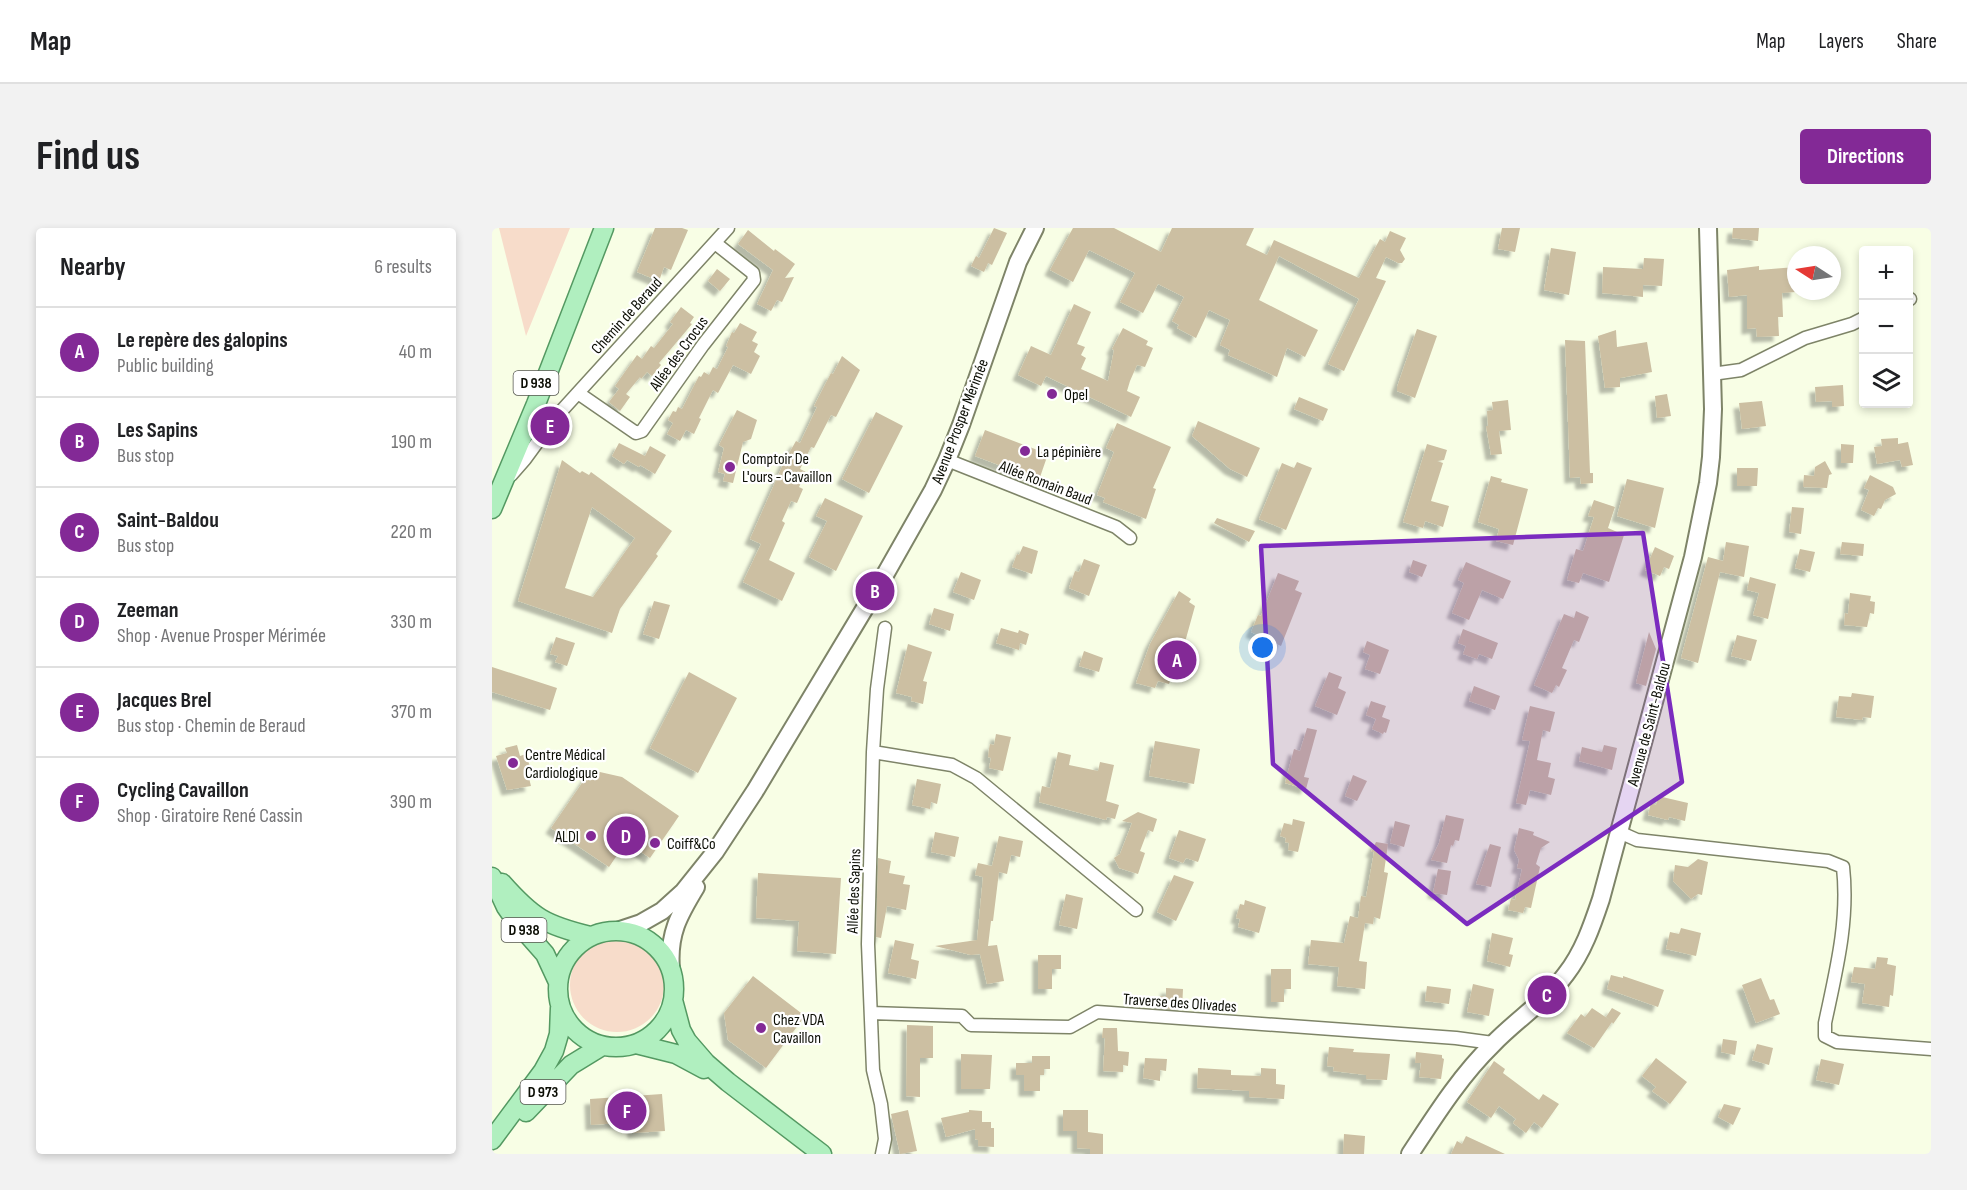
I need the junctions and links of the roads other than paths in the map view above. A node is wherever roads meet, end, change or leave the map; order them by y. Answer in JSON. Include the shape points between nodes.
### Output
{"nodes":[{"id":1,"x":604,"y":228,"type":"edge"},
{"id":2,"x":728,"y":228,"type":"edge"},
{"id":3,"x":1035,"y":228,"type":"edge"},
{"id":4,"x":1708,"y":228,"type":"edge"},
{"id":5,"x":715,"y":243,"type":"junction"},
{"id":6,"x":582,"y":280,"type":"junction"},
{"id":7,"x":1859,"y":320,"type":"edge"},
{"id":8,"x":1712,"y":374,"type":"junction"},
{"id":9,"x":579,"y":393,"type":"junction"},
{"id":10,"x":536,"y":404,"type":"junction"},
{"id":11,"x":550,"y":426,"type":"junction"},
{"id":12,"x":947,"y":460,"type":"junction"},
{"id":13,"x":497,"y":485,"type":"edge"},
{"id":14,"x":492,"y":509,"type":"edge"},
{"id":15,"x":1130,"y":538,"type":"dead end"},
{"id":16,"x":885,"y":628,"type":"dead end"},
{"id":17,"x":873,"y":752,"type":"junction"},
{"id":18,"x":1619,"y":832,"type":"junction"},
{"id":19,"x":716,"y":852,"type":"junction"},
{"id":20,"x":492,"y":875,"type":"edge"},
{"id":21,"x":1136,"y":910,"type":"dead end"},
{"id":22,"x":620,"y":930,"type":"junction"},
{"id":23,"x":590,"y":936,"type":"junction"},
{"id":24,"x":671,"y":969,"type":"junction"},
{"id":25,"x":558,"y":982,"type":"junction"},
{"id":26,"x":673,"y":1000,"type":"junction"},
{"id":27,"x":560,"y":1006,"type":"junction"},
{"id":28,"x":871,"y":1013,"type":"junction"},
{"id":29,"x":1493,"y":1043,"type":"junction"},
{"id":30,"x":636,"y":1044,"type":"junction"},
{"id":31,"x":603,"y":1046,"type":"junction"},
{"id":32,"x":1931,"y":1049,"type":"edge"},
{"id":33,"x":728,"y":1082,"type":"junction"},
{"id":34,"x":492,"y":1140,"type":"edge"},
{"id":35,"x":492,"y":1148,"type":"edge"},
{"id":36,"x":822,"y":1154,"type":"edge"},
{"id":37,"x":882,"y":1154,"type":"edge"},
{"id":38,"x":1410,"y":1154,"type":"edge"}],
"edges":[{"from":1,"to":6,"type":"main road","number":"D 938"},
{"from":2,"to":5,"type":"street","name":"Chemin de Beraud"},
{"from":3,"to":12,"type":"street","name":"Avenue Prosper Mérimée","via":[[1014,272]]},
{"from":4,"to":8,"type":"street","name":"Avenue de Saint-Baldou"},
{"from":5,"to":9,"type":"street","name":"Chemin de Beraud"},
{"from":5,"to":9,"type":"street","name":"Allée des Crocus","via":[[753,273],[754,280],[642,431],[636,433]]},
{"from":6,"to":10,"type":"main road","number":"D 938"},
{"from":6,"to":13,"type":"main road","number":"D 938","via":[[546,357]]},
{"from":7,"to":8,"type":"street","via":[[1805,338],[1741,370]]},
{"from":8,"to":18,"type":"street","name":"Avenue de Saint-Baldou","via":[[1711,457],[1700,528]]},
{"from":9,"to":11,"type":"street","name":"Chemin de Beraud"},
{"from":10,"to":11,"type":"street","via":[[540,419]]},
{"from":10,"to":13,"type":"main road","number":"D 938"},
{"from":11,"to":13,"type":"street","name":"Chemin de Beraud","via":[[525,459]]},
{"from":12,"to":15,"type":"street","name":"Allée Romain Baud","via":[[1116,527]]},
{"from":12,"to":19,"type":"street","name":"Avenue Prosper Mérimée","via":[[886,573]]},
{"from":13,"to":14,"type":"main road","number":"D 938"},
{"from":16,"to":17,"type":"street","name":"Allée des Sapins"},
{"from":17,"to":21,"type":"street","via":[[952,765],[976,777]]},
{"from":17,"to":28,"type":"street","name":"Allée des Sapins","via":[[868,944]]},
{"from":18,"to":29,"type":"street","name":"Avenue de Saint-Baldou","via":[[1588,938],[1577,958],[1548,995]]},
{"from":18,"to":32,"type":"street","via":[[1637,840],[1828,861],[1843,867],[1842,942],[1825,1036],[1837,1042]]},
{"from":19,"to":22,"type":"street","name":"Avenue Prosper Mérimée","via":[[662,911]]},
{"from":19,"to":24,"type":"street","name":"Avenue Prosper Mérimée","via":[[677,921],[669,951]]},
{"from":20,"to":23,"type":"main road","number":"D 938","via":[[535,917],[563,930]]},
{"from":20,"to":25,"type":"main road","number":"D 938","via":[[506,907],[545,954]]},
{"from":22,"to":23,"type":"main road","number":"D 938"},
{"from":22,"to":24,"type":"main road","via":[[651,942]]},
{"from":23,"to":25,"type":"main road","number":"D 938","via":[[572,950]]},
{"from":24,"to":26,"type":"main road"},
{"from":25,"to":27,"type":"main road","number":"D 938"},
{"from":26,"to":30,"type":"main road","via":[[656,1031]]},
{"from":26,"to":33,"type":"main road","via":[[687,1041]]},
{"from":27,"to":31,"type":"main road","number":"D 938","via":[[581,1036]]},
{"from":27,"to":34,"type":"main road","number":"D 973","via":[[555,1051]]},
{"from":28,"to":29,"type":"street","name":"Traverse des Olivades","via":[[962,1016],[971,1025],[1070,1027],[1097,1012]]},
{"from":28,"to":37,"type":"street","name":"Allée des Sapins","via":[[873,1070],[884,1125]]},
{"from":29,"to":38,"type":"street","name":"Avenue de Saint-Baldou","via":[[1455,1088]]},
{"from":30,"to":31,"type":"main road"},
{"from":30,"to":33,"type":"main road","via":[[676,1054]]},
{"from":31,"to":35,"type":"main road","number":"D 973","via":[[556,1078]]},
{"from":33,"to":36,"type":"main road"}]}
